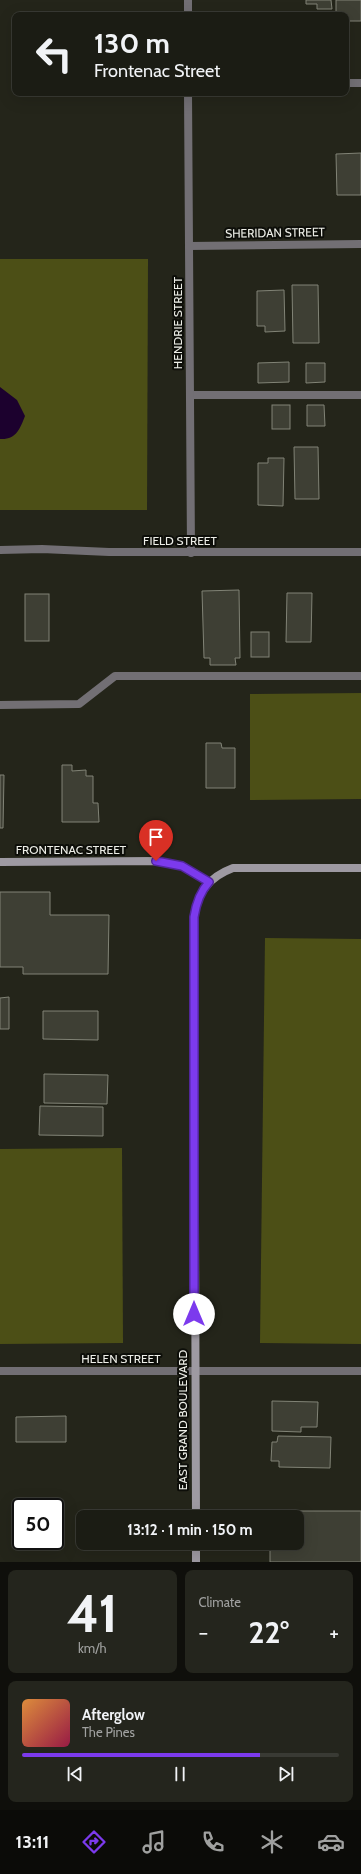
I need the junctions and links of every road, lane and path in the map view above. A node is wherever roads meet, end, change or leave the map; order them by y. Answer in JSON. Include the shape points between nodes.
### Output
{"nodes":[{"id":1,"x":188,"y":0,"type":"edge"},
{"id":2,"x":188,"y":12,"type":"edge"},
{"id":3,"x":349,"y":83,"type":"edge"},
{"id":4,"x":361,"y":83,"type":"edge"},
{"id":5,"x":188,"y":96,"type":"edge"},
{"id":6,"x":361,"y":244,"type":"edge"},
{"id":7,"x":189,"y":246,"type":"junction"},
{"id":8,"x":190,"y":395,"type":"junction"},
{"id":9,"x":361,"y":395,"type":"edge"},
{"id":10,"x":0,"y":550,"type":"edge"},
{"id":11,"x":361,"y":552,"type":"edge"},
{"id":12,"x":191,"y":553,"type":"junction"},
{"id":13,"x":361,"y":676,"type":"edge"},
{"id":14,"x":0,"y":705,"type":"edge"},
{"id":15,"x":0,"y":862,"type":"edge"},
{"id":16,"x":361,"y":868,"type":"edge"},
{"id":17,"x":209,"y":882,"type":"junction"},
{"id":18,"x":0,"y":1371,"type":"edge"},
{"id":19,"x":195,"y":1371,"type":"junction"},
{"id":20,"x":361,"y":1371,"type":"edge"},
{"id":21,"x":196,"y":1510,"type":"edge"},
{"id":22,"x":196,"y":1550,"type":"edge"},
{"id":23,"x":196,"y":1562,"type":"edge"}],
"edges":[{"from":1,"to":2,"type":"street"},
{"from":3,"to":4,"type":"street"},
{"from":5,"to":7,"type":"street","name":"HENDRIE STREET"},
{"from":6,"to":7,"type":"street","name":"SHERIDAN STREET"},
{"from":7,"to":8,"type":"street","name":"HENDRIE STREET"},
{"from":8,"to":9,"type":"street"},
{"from":8,"to":12,"type":"street","name":"HENDRIE STREET"},
{"from":10,"to":12,"type":"street","name":"FIELD STREET"},
{"from":11,"to":12,"type":"street","name":"FIELD STREET"},
{"from":13,"to":14,"type":"street","via":[[115,676],[79,704]]},
{"from":15,"to":17,"type":"main road","name":"FRONTENAC STREET","via":[[156,861],[182,866]]},
{"from":16,"to":17,"type":"main road","name":"EAST GRAND BOULEVARD","via":[[233,868],[217,875]]},
{"from":17,"to":19,"type":"main road","name":"EAST GRAND BOULEVARD","via":[[201,892],[194,917]]},
{"from":18,"to":19,"type":"street","name":"HELEN STREET"},
{"from":19,"to":20,"type":"street","name":"HELEN STREET"},
{"from":19,"to":21,"type":"main road","name":"EAST GRAND BOULEVARD"},
{"from":22,"to":23,"type":"main road"}]}
